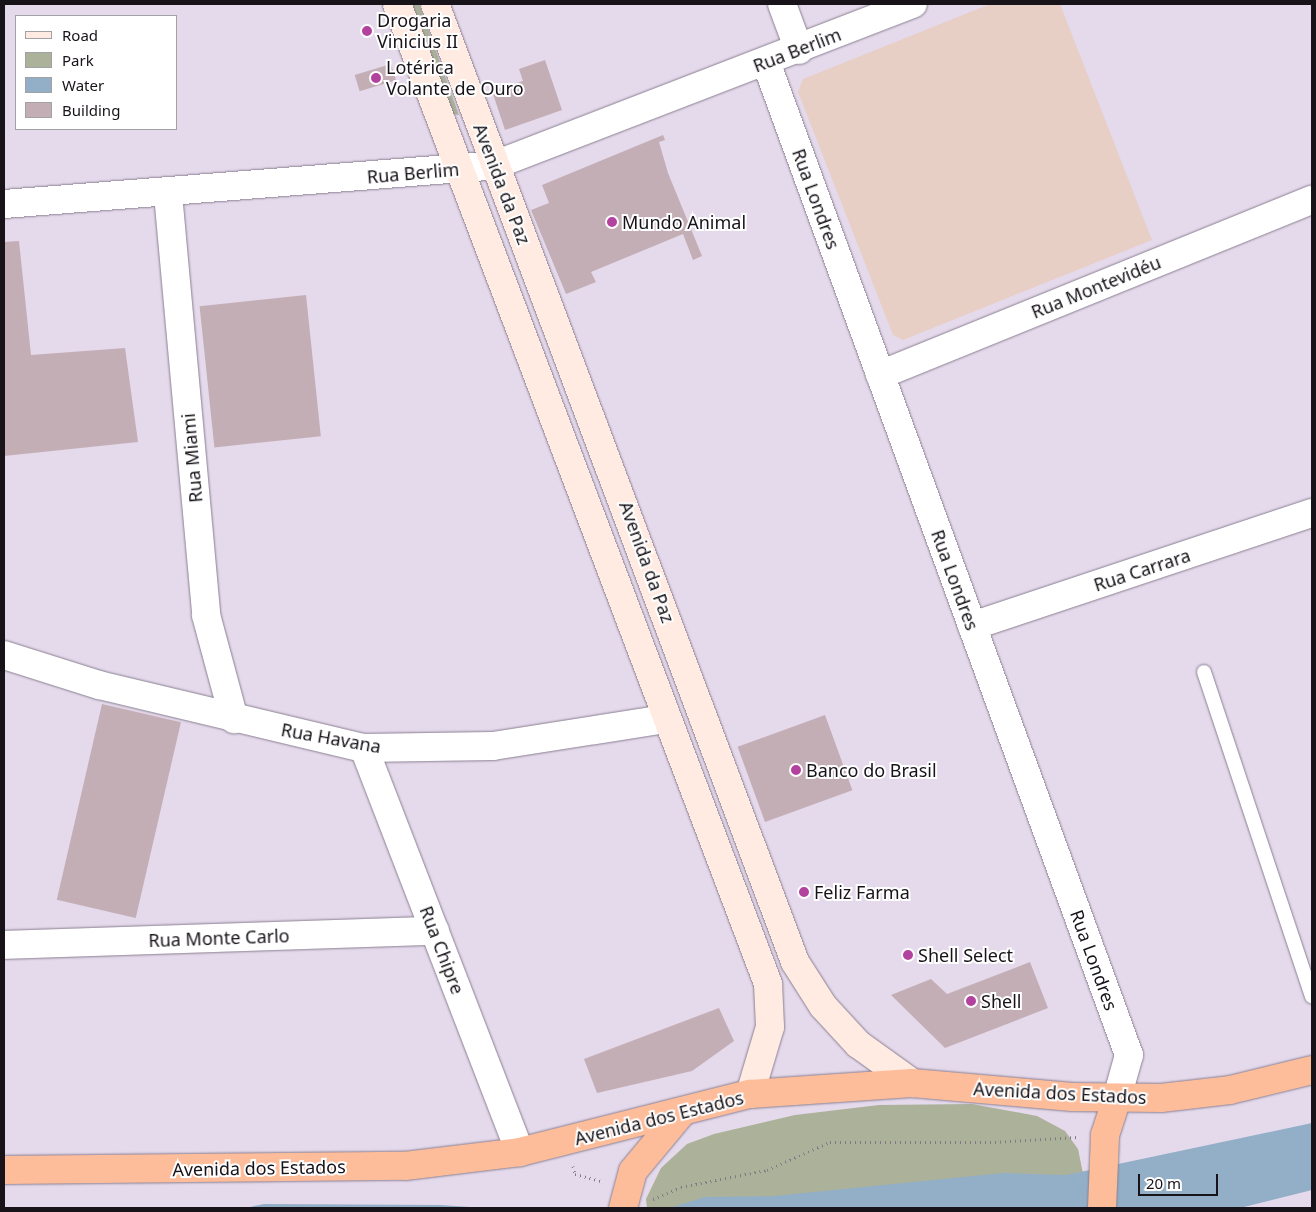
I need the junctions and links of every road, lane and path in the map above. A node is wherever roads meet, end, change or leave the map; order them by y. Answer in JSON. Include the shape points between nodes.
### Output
{"nodes":[{"id":1,"x":397,"y":4,"type":"edge"},
{"id":2,"x":435,"y":4,"type":"edge"},
{"id":3,"x":782,"y":4,"type":"edge"},
{"id":4,"x":913,"y":4,"type":"edge"},
{"id":5,"x":799,"y":50,"type":"junction"},
{"id":6,"x":766,"y":62,"type":"junction"},
{"id":7,"x":495,"y":165,"type":"junction"},
{"id":8,"x":458,"y":169,"type":"junction"},
{"id":9,"x":168,"y":194,"type":"junction"},
{"id":10,"x":1312,"y":200,"type":"edge"},
{"id":11,"x":4,"y":204,"type":"edge"},
{"id":12,"x":880,"y":375,"type":"junction"},
{"id":13,"x":1312,"y":513,"type":"edge"},
{"id":14,"x":972,"y":626,"type":"junction"},
{"id":15,"x":4,"y":654,"type":"edge"},
{"id":16,"x":1204,"y":672,"type":"dead end"},
{"id":17,"x":234,"y":719,"type":"junction"},
{"id":18,"x":666,"y":719,"type":"junction"},
{"id":19,"x":364,"y":748,"type":"junction"},
{"id":20,"x":435,"y":931,"type":"junction"},
{"id":21,"x":4,"y":945,"type":"edge"},
{"id":22,"x":1312,"y":996,"type":"edge"},
{"id":23,"x":1312,"y":1070,"type":"edge"},
{"id":24,"x":912,"y":1083,"type":"junction"},
{"id":25,"x":750,"y":1094,"type":"junction"},
{"id":26,"x":1117,"y":1098,"type":"junction"},
{"id":27,"x":683,"y":1111,"type":"junction"},
{"id":28,"x":568,"y":1141,"type":"junction"},
{"id":29,"x":1105,"y":1143,"type":"junction"},
{"id":30,"x":520,"y":1152,"type":"junction"},
{"id":31,"x":4,"y":1170,"type":"edge"},
{"id":32,"x":624,"y":1201,"type":"edge"},
{"id":33,"x":1102,"y":1208,"type":"edge"}],
"edges":[{"from":1,"to":8,"type":"main road","name":"Avenida da Paz"},
{"from":2,"to":7,"type":"main road","name":"Avenida da Paz"},
{"from":3,"to":5,"type":"street"},
{"from":4,"to":5,"type":"street","name":"Rua Berlim"},
{"from":5,"to":6,"type":"street","name":"Rua Berlim"},
{"from":6,"to":7,"type":"street","name":"Rua Berlim"},
{"from":6,"to":12,"type":"street","name":"Rua Londres"},
{"from":7,"to":8,"type":"street","name":"Rua Berlim"},
{"from":7,"to":24,"type":"main road","name":"Avenida da Paz","via":[[795,962],[823,1006],[858,1044]]},
{"from":8,"to":9,"type":"street","name":"Rua Berlim"},
{"from":8,"to":18,"type":"main road","name":"Avenida da Paz"},
{"from":9,"to":11,"type":"street","name":"Rua Berlim"},
{"from":9,"to":17,"type":"street","name":"Rua Miami","via":[[206,615]]},
{"from":10,"to":12,"type":"street","name":"Rua Montevidéu"},
{"from":12,"to":14,"type":"street","name":"Rua Londres"},
{"from":13,"to":14,"type":"street","name":"Rua Carrara"},
{"from":14,"to":26,"type":"street","name":"Rua Londres","via":[[1129,1055]]},
{"from":15,"to":17,"type":"street","name":"Rua Havana","via":[[99,685]]},
{"from":16,"to":22,"type":"lane"},
{"from":17,"to":19,"type":"street","name":"Rua Havana"},
{"from":18,"to":19,"type":"street","name":"Rua Havana","via":[[493,746]]},
{"from":18,"to":25,"type":"main road","name":"Avenida da Paz","via":[[768,984],[770,1028]]},
{"from":19,"to":20,"type":"street","name":"Rua Chipre"},
{"from":20,"to":21,"type":"street","name":"Rua Monte Carlo"},
{"from":20,"to":30,"type":"street","name":"Rua Chipre"},
{"from":23,"to":26,"type":"highway","name":"Avenida dos Estados","via":[[1230,1090]]},
{"from":24,"to":25,"type":"highway","name":"Avenida dos Estados"},
{"from":24,"to":26,"type":"highway","name":"Avenida dos Estados"},
{"from":25,"to":27,"type":"highway","name":"Avenida dos Estados"},
{"from":26,"to":29,"type":"highway"},
{"from":27,"to":28,"type":"highway","name":"Avenida dos Estados"},
{"from":27,"to":32,"type":"highway","via":[[651,1145]]},
{"from":28,"to":30,"type":"highway","name":"Avenida dos Estados"},
{"from":28,"to":32,"type":"path","via":[[575,1174]]},
{"from":29,"to":32,"type":"path","via":[[852,1139],[816,1146],[775,1167],[680,1187],[654,1200]]},
{"from":29,"to":33,"type":"highway"},
{"from":30,"to":31,"type":"highway","name":"Avenida dos Estados","via":[[404,1166]]}]}
